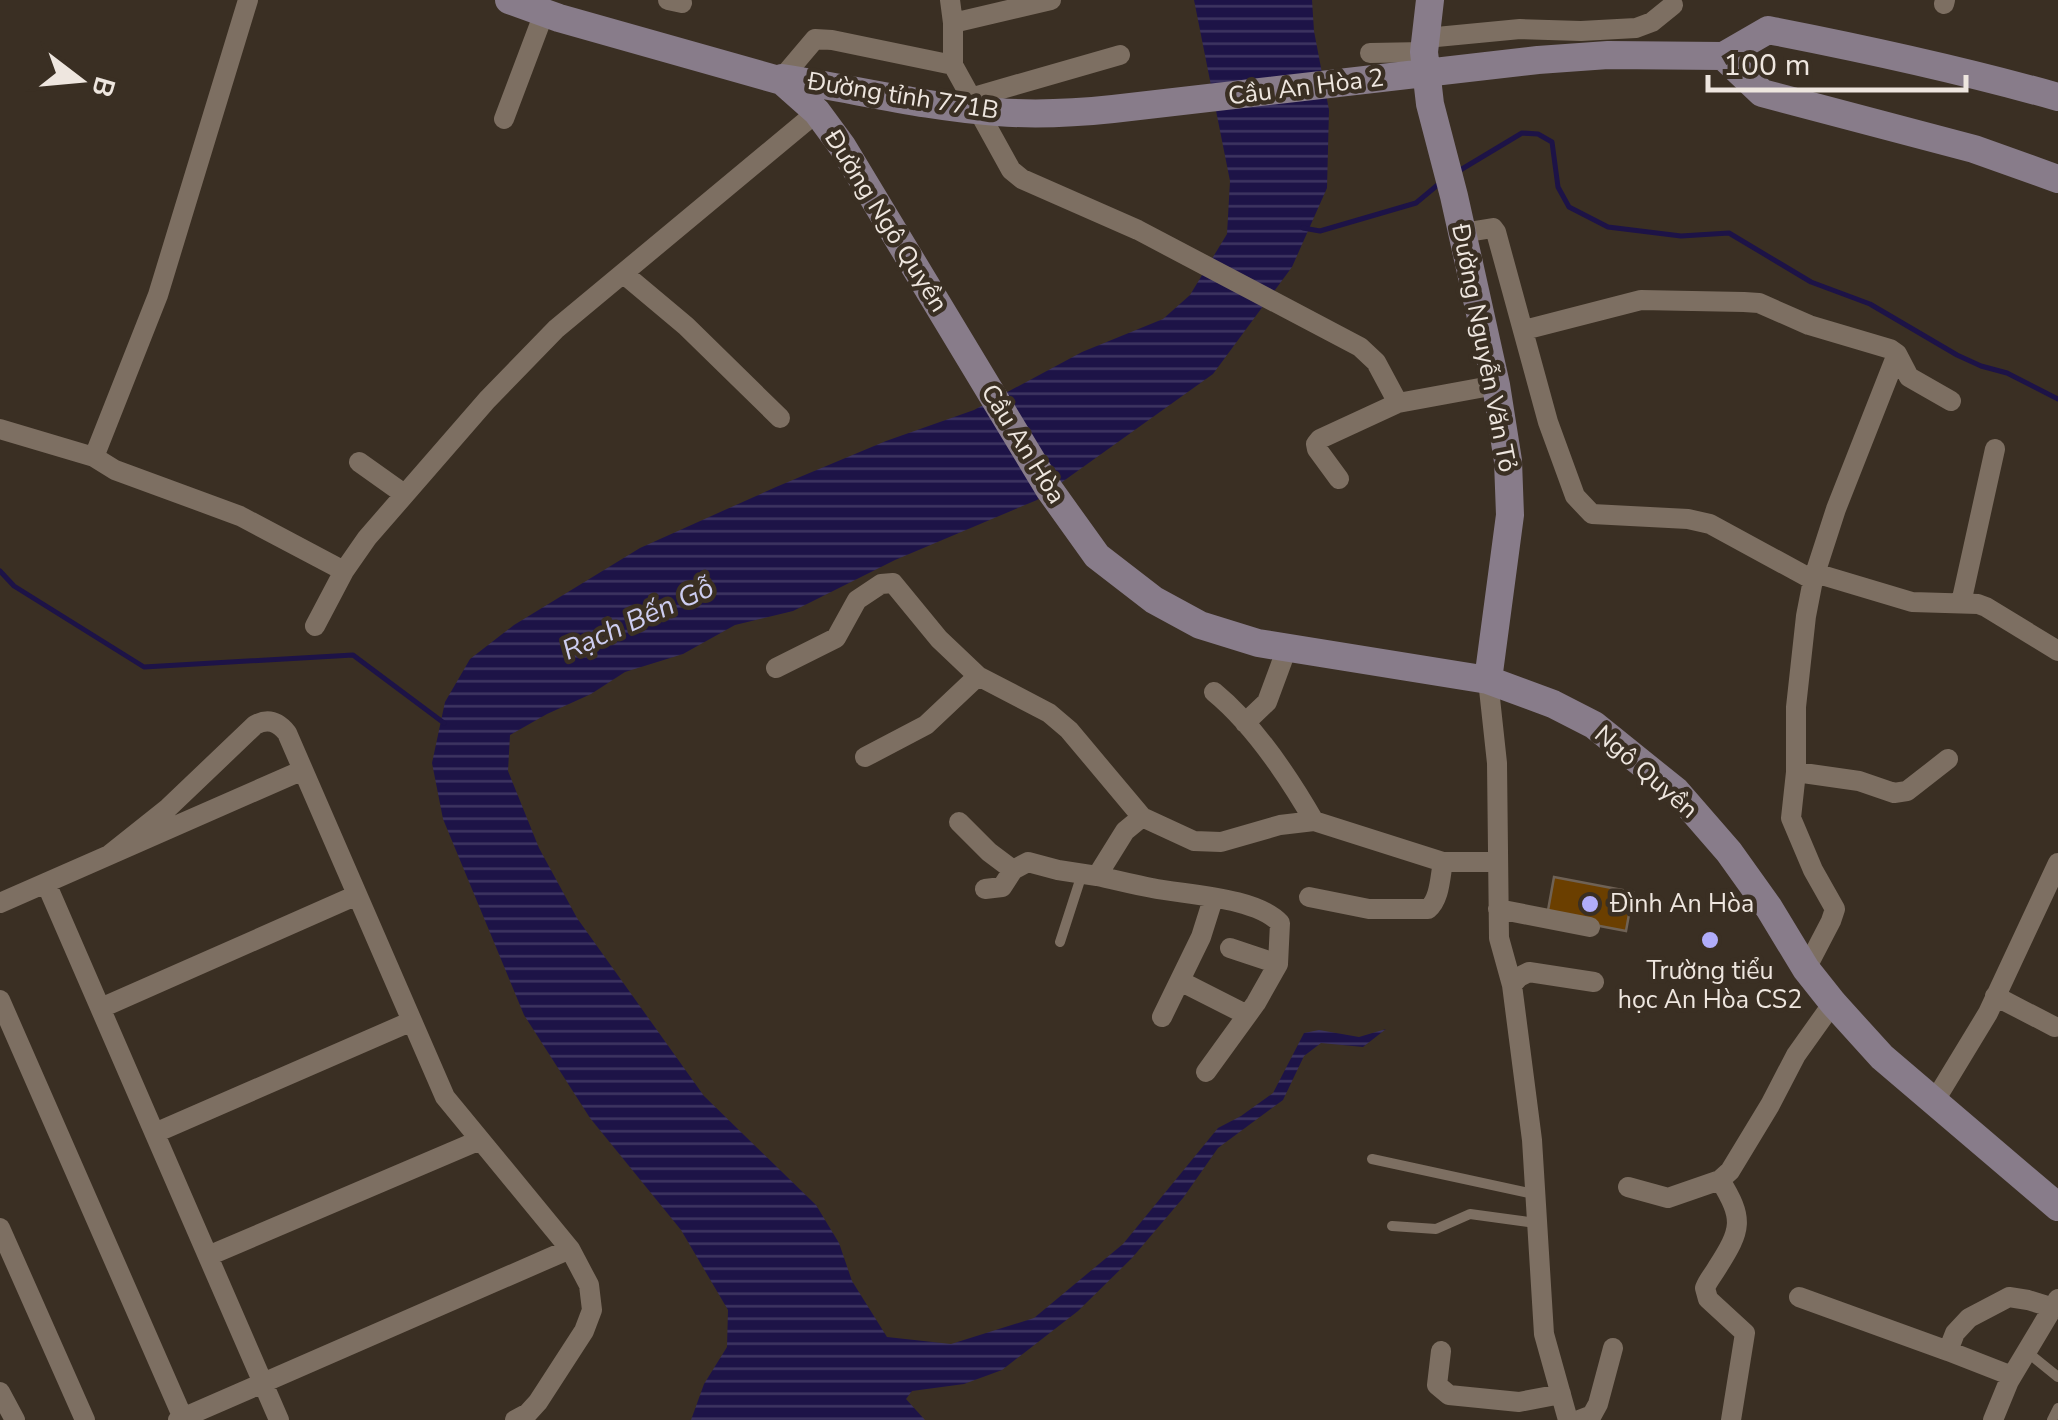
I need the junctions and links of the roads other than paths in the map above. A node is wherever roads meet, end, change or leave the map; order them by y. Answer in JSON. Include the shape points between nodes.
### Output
{"nodes":[{"id":1,"x":248,"y":0,"type":"edge"},
{"id":2,"x":509,"y":0,"type":"edge"},
{"id":3,"x":950,"y":0,"type":"edge"},
{"id":4,"x":1051,"y":0,"type":"edge"},
{"id":5,"x":1430,"y":0,"type":"edge"},
{"id":6,"x":1674,"y":5,"type":"dead end"},
{"id":7,"x":556,"y":10,"type":"edge"},
{"id":8,"x":953,"y":23,"type":"junction"},
{"id":9,"x":1425,"y":45,"type":"junction"},
{"id":10,"x":1370,"y":53,"type":"dead end"},
{"id":11,"x":1120,"y":55,"type":"dead end"},
{"id":12,"x":1722,"y":56,"type":"junction"},
{"id":13,"x":952,"y":65,"type":"junction"},
{"id":14,"x":782,"y":79,"type":"junction"},
{"id":15,"x":2058,"y":98,"type":"edge"},
{"id":16,"x":974,"y":104,"type":"junction"},
{"id":17,"x":817,"y":112,"type":"junction"},
{"id":18,"x":1075,"y":112,"type":"joint"},
{"id":19,"x":504,"y":120,"type":"dead end"},
{"id":20,"x":2058,"y":179,"type":"edge"},
{"id":21,"x":1462,"y":233,"type":"junction"},
{"id":22,"x":624,"y":274,"type":"junction"},
{"id":23,"x":953,"y":330,"type":"joint"},
{"id":24,"x":1524,"y":330,"type":"junction"},
{"id":25,"x":1896,"y":354,"type":"junction"},
{"id":26,"x":1496,"y":385,"type":"junction"},
{"id":27,"x":1951,"y":401,"type":"dead end"},
{"id":28,"x":1398,"y":403,"type":"junction"},
{"id":29,"x":780,"y":418,"type":"dead end"},
{"id":30,"x":0,"y":429,"type":"edge"},
{"id":31,"x":1996,"y":448,"type":"dead end"},
{"id":32,"x":94,"y":457,"type":"junction"},
{"id":33,"x":359,"y":462,"type":"dead end"},
{"id":34,"x":1339,"y":479,"type":"dead end"},
{"id":35,"x":404,"y":494,"type":"junction"},
{"id":36,"x":1097,"y":556,"type":"joint"},
{"id":37,"x":344,"y":571,"type":"junction"},
{"id":38,"x":1814,"y":576,"type":"junction"},
{"id":39,"x":1960,"y":603,"type":"junction"},
{"id":40,"x":315,"y":626,"type":"dead end"},
{"id":41,"x":2056,"y":646,"type":"edge"},
{"id":42,"x":1287,"y":648,"type":"junction"},
{"id":43,"x":776,"y":668,"type":"dead end"},
{"id":44,"x":978,"y":676,"type":"junction"},
{"id":45,"x":1488,"y":680,"type":"junction"},
{"id":46,"x":1214,"y":692,"type":"dead end"},
{"id":47,"x":1244,"y":723,"type":"junction"},
{"id":48,"x":865,"y":756,"type":"dead end"},
{"id":49,"x":1948,"y":758,"type":"dead end"},
{"id":50,"x":303,"y":770,"type":"junction"},
{"id":51,"x":1796,"y":772,"type":"junction"},
{"id":52,"x":1142,"y":817,"type":"junction"},
{"id":53,"x":1314,"y":821,"type":"junction"},
{"id":54,"x":959,"y":822,"type":"dead end"},
{"id":55,"x":110,"y":855,"type":"junction"},
{"id":56,"x":1443,"y":862,"type":"junction"},
{"id":57,"x":1497,"y":862,"type":"junction"},
{"id":58,"x":2058,"y":863,"type":"edge"},
{"id":59,"x":1013,"y":870,"type":"junction"},
{"id":60,"x":1090,"y":875,"type":"junction"},
{"id":61,"x":46,"y":883,"type":"junction"},
{"id":62,"x":985,"y":889,"type":"dead end"},
{"id":63,"x":357,"y":895,"type":"junction"},
{"id":64,"x":1310,"y":897,"type":"dead end"},
{"id":65,"x":1212,"y":899,"type":"junction"},
{"id":66,"x":0,"y":903,"type":"edge"},
{"id":67,"x":1498,"y":909,"type":"junction"},
{"id":68,"x":1590,"y":927,"type":"dead end"},
{"id":69,"x":1060,"y":942,"type":"dead end"},
{"id":70,"x":1230,"y":948,"type":"dead end"},
{"id":71,"x":1278,"y":964,"type":"junction"},
{"id":72,"x":1806,"y":969,"type":"junction"},
{"id":73,"x":1180,"y":981,"type":"junction"},
{"id":74,"x":1594,"y":982,"type":"dead end"},
{"id":75,"x":1512,"y":984,"type":"junction"},
{"id":76,"x":1995,"y":996,"type":"junction"},
{"id":77,"x":0,"y":1000,"type":"edge"},
{"id":78,"x":1833,"y":1003,"type":"junction"},
{"id":79,"x":101,"y":1008,"type":"junction"},
{"id":80,"x":1248,"y":1015,"type":"junction"},
{"id":81,"x":1162,"y":1017,"type":"dead end"},
{"id":82,"x":412,"y":1021,"type":"junction"},
{"id":83,"x":2055,"y":1027,"type":"dead end"},
{"id":84,"x":1206,"y":1072,"type":"dead end"},
{"id":85,"x":1934,"y":1102,"type":"junction"},
{"id":86,"x":155,"y":1133,"type":"junction"},
{"id":87,"x":480,"y":1140,"type":"junction"},
{"id":88,"x":1372,"y":1159,"type":"dead end"},
{"id":89,"x":1720,"y":1180,"type":"junction"},
{"id":90,"x":1628,"y":1187,"type":"dead end"},
{"id":91,"x":1536,"y":1194,"type":"junction"},
{"id":92,"x":2058,"y":1207,"type":"edge"},
{"id":93,"x":1537,"y":1224,"type":"junction"},
{"id":94,"x":1392,"y":1226,"type":"dead end"},
{"id":95,"x":0,"y":1228,"type":"edge"},
{"id":96,"x":570,"y":1249,"type":"junction"},
{"id":97,"x":208,"y":1256,"type":"junction"},
{"id":98,"x":1800,"y":1297,"type":"dead end"},
{"id":99,"x":2056,"y":1304,"type":"edge"},
{"id":100,"x":1613,"y":1348,"type":"dead end"},
{"id":101,"x":1948,"y":1350,"type":"junction"},
{"id":102,"x":1441,"y":1351,"type":"dead end"},
{"id":103,"x":2027,"y":1352,"type":"junction"},
{"id":104,"x":2012,"y":1376,"type":"junction"},
{"id":105,"x":2058,"y":1377,"type":"edge"},
{"id":106,"x":263,"y":1383,"type":"junction"},
{"id":107,"x":0,"y":1392,"type":"edge"},
{"id":108,"x":1561,"y":1394,"type":"junction"},
{"id":109,"x":2058,"y":1408,"type":"edge"},
{"id":110,"x":180,"y":1419,"type":"edge"},
{"id":111,"x":15,"y":1420,"type":"edge"},
{"id":112,"x":84,"y":1420,"type":"edge"},
{"id":113,"x":279,"y":1420,"type":"edge"},
{"id":114,"x":515,"y":1420,"type":"edge"},
{"id":115,"x":1568,"y":1420,"type":"edge"},
{"id":116,"x":1579,"y":1420,"type":"edge"},
{"id":117,"x":1731,"y":1420,"type":"edge"},
{"id":118,"x":1993,"y":1420,"type":"edge"},
{"id":119,"x":2052,"y":1420,"type":"edge"}],
"edges":[{"from":1,"to":32,"type":"street","via":[[158,295]]},
{"from":2,"to":7,"type":"street"},
{"from":3,"to":8,"type":"street"},
{"from":4,"to":8,"type":"street"},
{"from":5,"to":9,"type":"street"},
{"from":6,"to":9,"type":"street","via":[[1636,28],[1520,28]]},
{"from":7,"to":14,"type":"street"},
{"from":7,"to":19,"type":"street"},
{"from":8,"to":13,"type":"street"},
{"from":9,"to":10,"type":"street"},
{"from":9,"to":21,"type":"street","name":"Đường Nguyễn Văn Tỏ","via":[[1430,104]]},
{"from":11,"to":16,"type":"street"},
{"from":12,"to":15,"type":"street","via":[[1768,30]]},
{"from":12,"to":18,"type":"street","name":"Cầu An Hòa 2","via":[[1538,60]]},
{"from":12,"to":20,"type":"street","via":[[1762,93],[1974,149]]},
{"from":13,"to":14,"type":"street","via":[[815,39]]},
{"from":13,"to":16,"type":"street"},
{"from":14,"to":16,"type":"street","name":"Đường tỉnh 771B"},
{"from":14,"to":17,"type":"street","name":"Đường tỉnh 771B"},
{"from":16,"to":18,"type":"street","name":"Đường tỉnh 771B"},
{"from":16,"to":28,"type":"street","via":[[1022,179],[1138,230],[1360,347]]},
{"from":17,"to":22,"type":"street"},
{"from":17,"to":23,"type":"street","name":"Đường Ngô Quyền"},
{"from":21,"to":24,"type":"street","via":[[1494,228]]},
{"from":21,"to":26,"type":"street","name":"Đường Nguyễn Văn Tỏ"},
{"from":22,"to":29,"type":"street"},
{"from":22,"to":35,"type":"street","via":[[556,328]]},
{"from":23,"to":36,"type":"street","name":"Cầu An Hòa"},
{"from":24,"to":25,"type":"street","via":[[1641,300],[1744,302]]},
{"from":24,"to":38,"type":"street","via":[[1548,422],[1582,506],[1592,514],[1710,524]]},
{"from":25,"to":27,"type":"street","via":[[1909,376]]},
{"from":25,"to":38,"type":"street"},
{"from":26,"to":28,"type":"street"},
{"from":26,"to":45,"type":"street","name":"Đường Nguyễn Văn Tỏ","via":[[1510,498]]},
{"from":28,"to":34,"type":"street","via":[[1316,444]]},
{"from":30,"to":32,"type":"street"},
{"from":31,"to":39,"type":"street"},
{"from":32,"to":37,"type":"street","via":[[240,516]]},
{"from":33,"to":35,"type":"street"},
{"from":35,"to":37,"type":"street"},
{"from":36,"to":42,"type":"street","name":"Ngô Quyền","via":[[1200,625]]},
{"from":37,"to":40,"type":"street"},
{"from":38,"to":39,"type":"street","via":[[1912,602]]},
{"from":38,"to":51,"type":"street","via":[[1796,707]]},
{"from":39,"to":41,"type":"street","via":[[1986,607]]},
{"from":42,"to":45,"type":"street","name":"Ngô Quyền"},
{"from":42,"to":47,"type":"street","via":[[1267,702]]},
{"from":43,"to":44,"type":"street","via":[[836,638],[857,600],[886,582]]},
{"from":44,"to":48,"type":"street","via":[[926,725]]},
{"from":44,"to":52,"type":"street","via":[[1049,713]]},
{"from":45,"to":57,"type":"street"},
{"from":45,"to":72,"type":"street","name":"Ngô Quyền","via":[[1594,725],[1676,791],[1729,852]]},
{"from":46,"to":47,"type":"street"},
{"from":47,"to":53,"type":"street"},
{"from":49,"to":51,"type":"street","via":[[1907,791],[1894,793]]},
{"from":50,"to":55,"type":"street"},
{"from":50,"to":55,"type":"street","via":[[281,726],[259,722]]},
{"from":50,"to":63,"type":"street"},
{"from":51,"to":72,"type":"street","via":[[1791,818],[1835,909]]},
{"from":52,"to":53,"type":"street","via":[[1210,843]]},
{"from":52,"to":60,"type":"street"},
{"from":53,"to":56,"type":"street"},
{"from":54,"to":59,"type":"street"},
{"from":55,"to":61,"type":"street"},
{"from":56,"to":57,"type":"street"},
{"from":56,"to":64,"type":"street","via":[[1428,909],[1369,910]]},
{"from":57,"to":67,"type":"street"},
{"from":58,"to":76,"type":"street"},
{"from":59,"to":60,"type":"street","via":[[1028,862]]},
{"from":59,"to":62,"type":"street","via":[[1002,887]]},
{"from":60,"to":65,"type":"street"},
{"from":60,"to":69,"type":"lane"},
{"from":61,"to":66,"type":"street"},
{"from":61,"to":79,"type":"street"},
{"from":63,"to":79,"type":"street"},
{"from":63,"to":82,"type":"street"},
{"from":65,"to":71,"type":"street","via":[[1272,915],[1280,923]]},
{"from":65,"to":73,"type":"street"},
{"from":67,"to":68,"type":"street"},
{"from":67,"to":75,"type":"street"},
{"from":70,"to":71,"type":"street"},
{"from":71,"to":80,"type":"street"},
{"from":72,"to":78,"type":"street","name":"Ngô Quyền"},
{"from":73,"to":80,"type":"street"},
{"from":73,"to":81,"type":"street"},
{"from":74,"to":75,"type":"street","via":[[1529,972]]},
{"from":75,"to":91,"type":"street"},
{"from":76,"to":83,"type":"street"},
{"from":76,"to":85,"type":"street"},
{"from":77,"to":110,"type":"street"},
{"from":78,"to":85,"type":"street","name":"Ngô Quyền"},
{"from":78,"to":89,"type":"street"},
{"from":79,"to":86,"type":"street"},
{"from":80,"to":84,"type":"street"},
{"from":82,"to":86,"type":"street"},
{"from":82,"to":87,"type":"street","via":[[445,1096]]},
{"from":85,"to":92,"type":"street","name":"Ngô Quyền"},
{"from":86,"to":97,"type":"street"},
{"from":87,"to":96,"type":"street"},
{"from":87,"to":97,"type":"street"},
{"from":88,"to":91,"type":"lane"},
{"from":89,"to":90,"type":"street","via":[[1668,1198]]},
{"from":89,"to":117,"type":"street","via":[[1738,1215],[1737,1229],[1705,1288],[1745,1334]]},
{"from":91,"to":93,"type":"street"},
{"from":93,"to":94,"type":"lane","via":[[1470,1214],[1436,1229]]},
{"from":93,"to":108,"type":"street","via":[[1544,1334]]},
{"from":95,"to":112,"type":"street"},
{"from":96,"to":106,"type":"street"},
{"from":96,"to":114,"type":"street","via":[[589,1286],[591,1318],[538,1402]]},
{"from":97,"to":106,"type":"street"},
{"from":98,"to":101,"type":"street"},
{"from":99,"to":101,"type":"street","via":[[2008,1297],[1969,1318]]},
{"from":99,"to":103,"type":"street"},
{"from":100,"to":116,"type":"street","via":[[1598,1404]]},
{"from":101,"to":104,"type":"street"},
{"from":102,"to":108,"type":"street","via":[[1436,1385],[1448,1395],[1519,1402]]},
{"from":103,"to":104,"type":"street"},
{"from":103,"to":105,"type":"lane"},
{"from":104,"to":118,"type":"street"},
{"from":106,"to":110,"type":"street"},
{"from":106,"to":113,"type":"street"},
{"from":107,"to":111,"type":"street"},
{"from":108,"to":115,"type":"street"},
{"from":109,"to":119,"type":"lane"}]}
